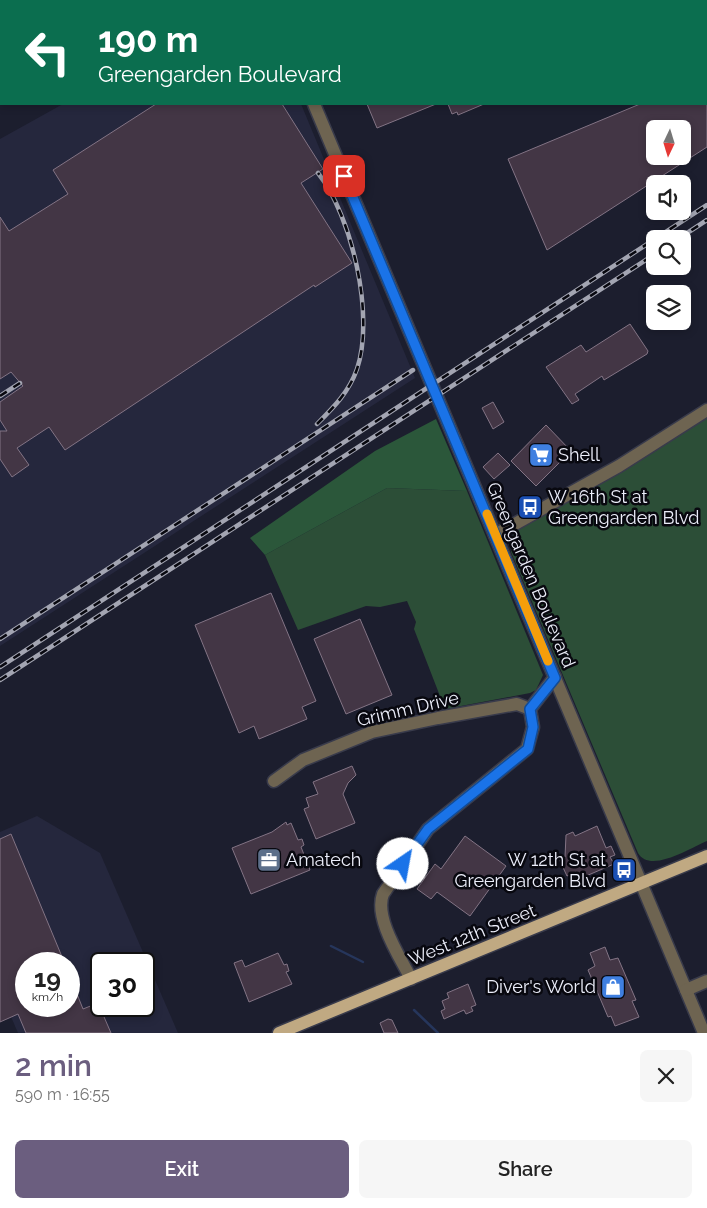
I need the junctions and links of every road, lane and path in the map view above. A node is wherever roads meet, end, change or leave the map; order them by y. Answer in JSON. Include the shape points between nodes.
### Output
{"nodes":[{"id":1,"x":314,"y":105,"type":"edge"},
{"id":2,"x":707,"y":410,"type":"edge"},
{"id":3,"x":495,"y":535,"type":"junction"},
{"id":4,"x":555,"y":678,"type":"junction"},
{"id":5,"x":530,"y":709,"type":"junction"},
{"id":6,"x":274,"y":781,"type":"dead end"},
{"id":7,"x":707,"y":856,"type":"edge"},
{"id":8,"x":642,"y":884,"type":"junction"},
{"id":9,"x":410,"y":979,"type":"junction"},
{"id":10,"x":707,"y":981,"type":"edge"},
{"id":11,"x":686,"y":990,"type":"junction"},
{"id":12,"x":278,"y":1033,"type":"edge"},
{"id":13,"x":704,"y":1033,"type":"edge"}],
"edges":[{"from":1,"to":3,"type":"street","name":"Greengarden Boulevard"},
{"from":2,"to":3,"type":"street","via":[[624,463]]},
{"from":3,"to":4,"type":"street","name":"Greengarden Boulevard"},
{"from":4,"to":5,"type":"street"},
{"from":4,"to":8,"type":"street","name":"Greengarden Boulevard"},
{"from":5,"to":6,"type":"street","name":"Grimm Drive","via":[[517,704],[372,732],[303,760]]},
{"from":5,"to":9,"type":"street","via":[[533,727],[528,749],[428,829],[383,894],[380,906],[382,920]]},
{"from":7,"to":8,"type":"main road","name":"West 12th Street"},
{"from":8,"to":9,"type":"main road","name":"West 12th Street"},
{"from":8,"to":11,"type":"street","name":"Greengarden Boulevard"},
{"from":9,"to":12,"type":"main road","name":"West 12th Street"},
{"from":10,"to":11,"type":"street"},
{"from":11,"to":13,"type":"street","name":"Greengarden Boulevard"}]}
